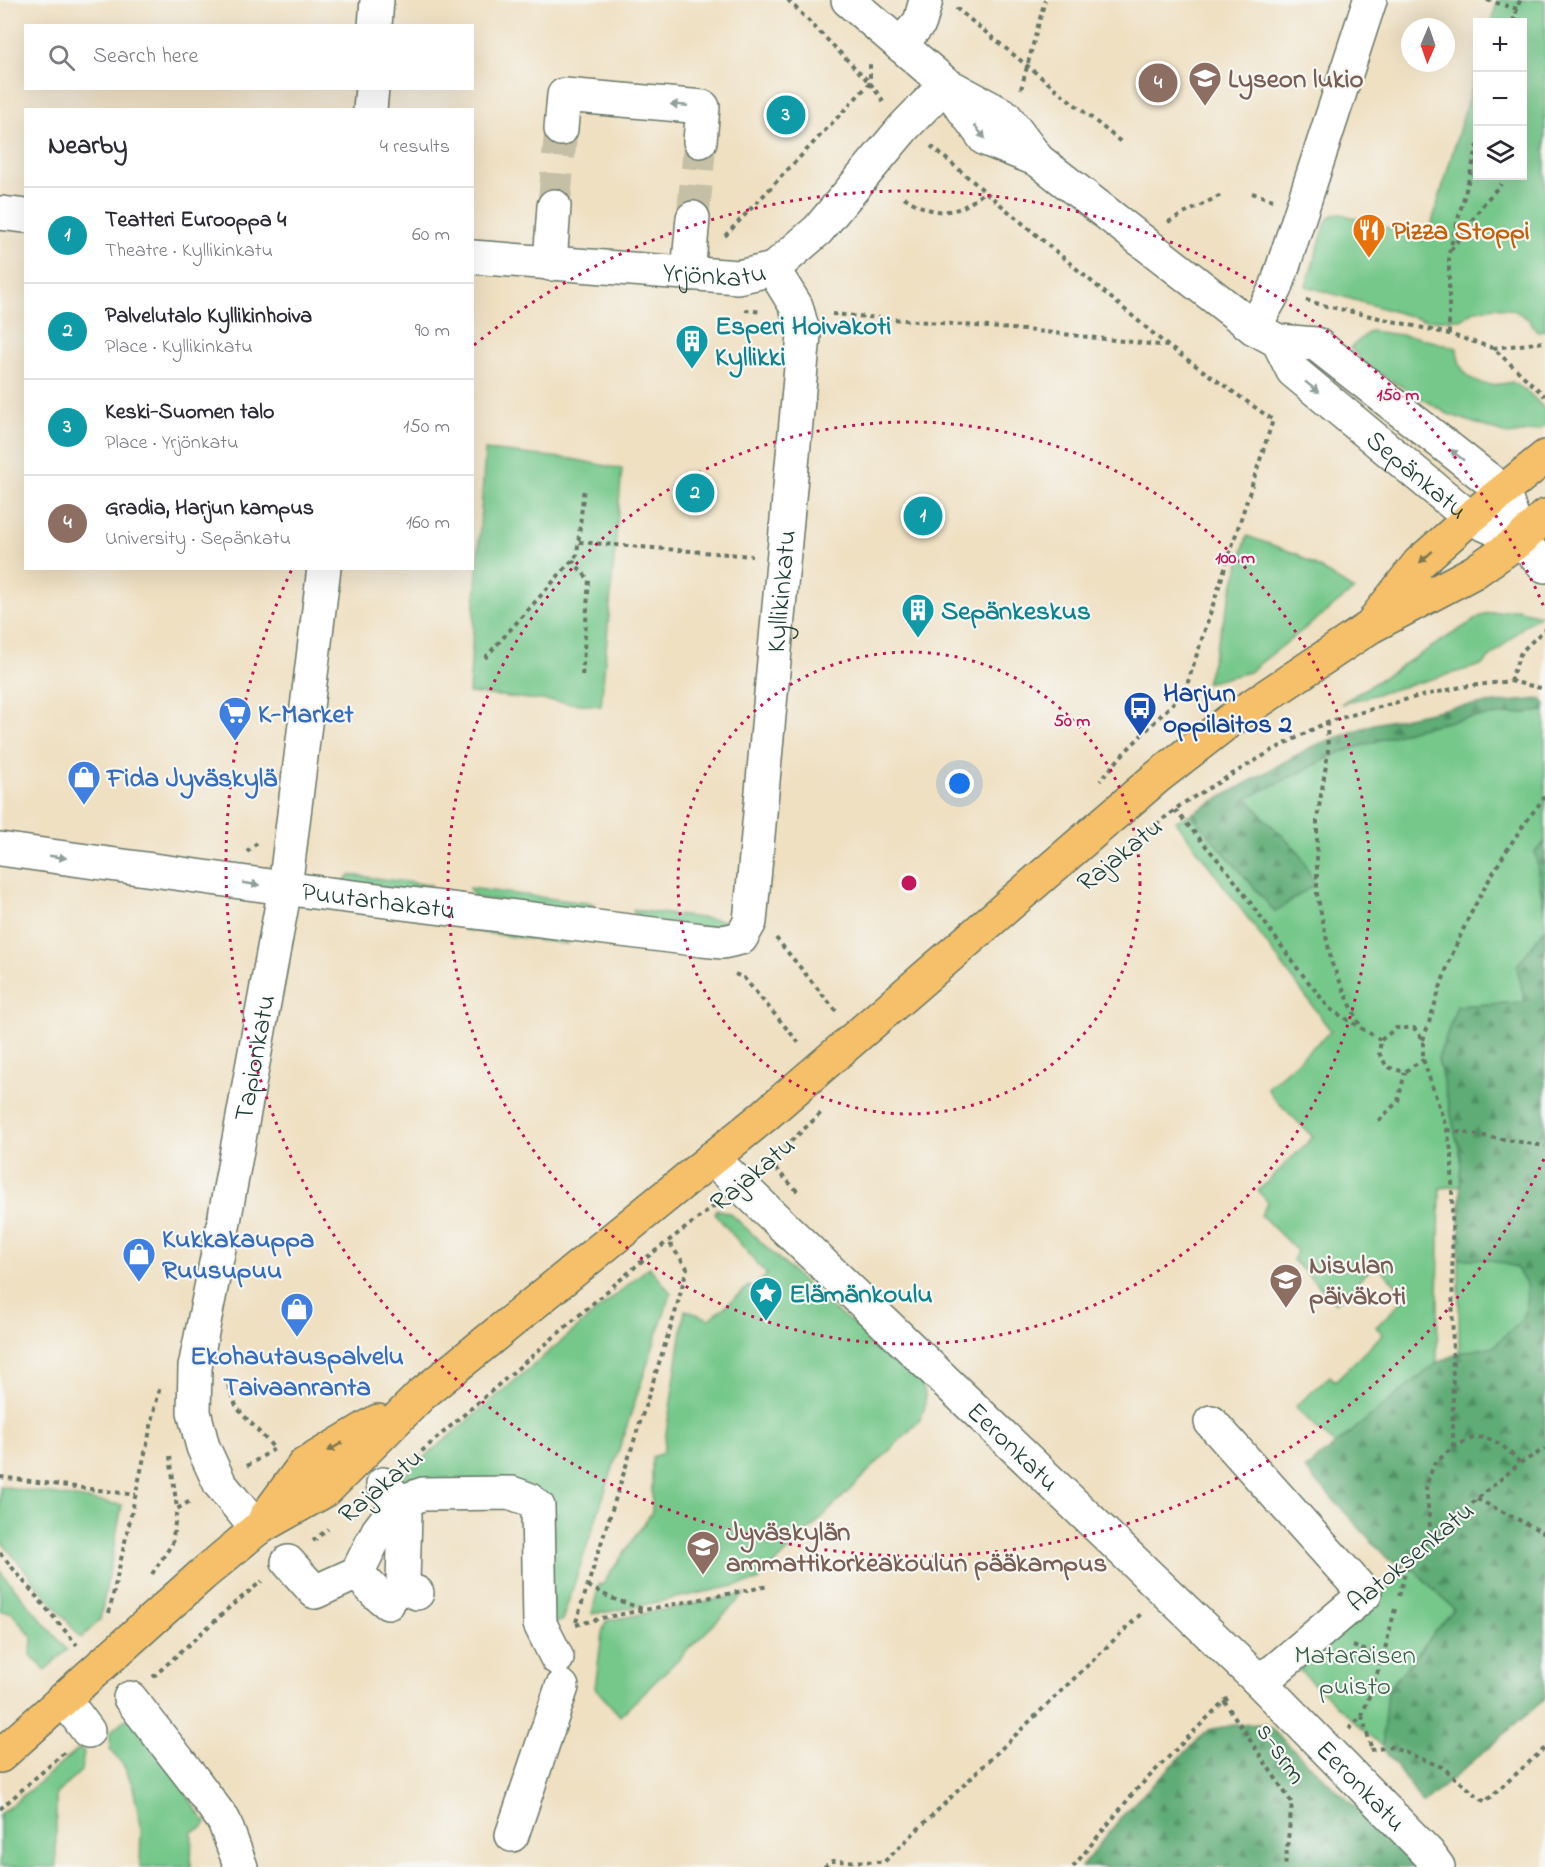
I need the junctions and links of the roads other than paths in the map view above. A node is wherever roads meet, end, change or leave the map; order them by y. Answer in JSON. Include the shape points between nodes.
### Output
{"nodes":[{"id":1,"x":377,"y":0,"type":"edge"},
{"id":2,"x":848,"y":0,"type":"edge"},
{"id":3,"x":1370,"y":0,"type":"edge"},
{"id":4,"x":940,"y":4,"type":"edge"},
{"id":5,"x":375,"y":24,"type":"edge"},
{"id":6,"x":900,"y":45,"type":"junction"},
{"id":7,"x":946,"y":84,"type":"junction"},
{"id":8,"x":372,"y":90,"type":"edge"},
{"id":9,"x":370,"y":108,"type":"edge"},
{"id":10,"x":561,"y":129,"type":"tunnel mouth"},
{"id":11,"x":700,"y":141,"type":"tunnel mouth"},
{"id":12,"x":554,"y":206,"type":"tunnel mouth"},
{"id":13,"x":0,"y":213,"type":"edge"},
{"id":14,"x":24,"y":216,"type":"edge"},
{"id":15,"x":693,"y":218,"type":"tunnel mouth"},
{"id":16,"x":474,"y":257,"type":"edge"},
{"id":17,"x":550,"y":264,"type":"junction"},
{"id":18,"x":773,"y":269,"type":"junction"},
{"id":19,"x":688,"y":274,"type":"junction"},
{"id":20,"x":1266,"y":335,"type":"junction"},
{"id":21,"x":1545,"y":457,"type":"edge"},
{"id":22,"x":1503,"y":491,"type":"junction"},
{"id":23,"x":1545,"y":516,"type":"edge"},
{"id":24,"x":1470,"y":518,"type":"junction"},
{"id":25,"x":1520,"y":540,"type":"junction"},
{"id":26,"x":1545,"y":566,"type":"edge"},
{"id":27,"x":324,"y":570,"type":"edge"},
{"id":28,"x":1370,"y":627,"type":"junction"},
{"id":29,"x":0,"y":849,"type":"edge"},
{"id":30,"x":285,"y":888,"type":"junction"},
{"id":31,"x":750,"y":922,"type":"joint"},
{"id":32,"x":712,"y":1158,"type":"junction"},
{"id":33,"x":1210,"y":1422,"type":"dead end"},
{"id":34,"x":392,"y":1493,"type":"junction"},
{"id":35,"x":257,"y":1529,"type":"junction"},
{"id":36,"x":288,"y":1562,"type":"road end"},
{"id":37,"x":357,"y":1573,"type":"junction"},
{"id":38,"x":1258,"y":1680,"type":"junction"},
{"id":39,"x":130,"y":1698,"type":"road end"},
{"id":40,"x":64,"y":1699,"type":"junction"},
{"id":41,"x":88,"y":1731,"type":"road end"},
{"id":42,"x":0,"y":1756,"type":"edge"},
{"id":43,"x":512,"y":1835,"type":"dead end"},
{"id":44,"x":241,"y":1867,"type":"edge"},
{"id":45,"x":1438,"y":1867,"type":"edge"}],
"edges":[{"from":1,"to":5,"type":"street"},
{"from":2,"to":6,"type":"street","name":"Sepänkatu"},
{"from":3,"to":20,"type":"street","via":[[1276,288]]},
{"from":4,"to":6,"type":"street"},
{"from":6,"to":7,"type":"street","name":"Sepänkatu"},
{"from":7,"to":18,"type":"street","name":"Yrjönkatu","via":[[904,127],[818,230]]},
{"from":7,"to":20,"type":"street","name":"Sepänkatu","via":[[985,139],[1038,160]]},
{"from":8,"to":9,"type":"street"},
{"from":11,"to":10,"type":"street","one_way":true,"via":[[703,107],[564,95]]},
{"from":12,"to":17,"type":"street"},
{"from":13,"to":14,"type":"street"},
{"from":15,"to":19,"type":"street"},
{"from":16,"to":17,"type":"street","name":"Yrjönkatu"},
{"from":17,"to":19,"type":"street","name":"Yrjönkatu"},
{"from":18,"to":19,"type":"street","name":"Yrjönkatu","via":[[738,277]]},
{"from":18,"to":31,"type":"street","name":"Kyllikinkatu","via":[[796,306],[804,335]]},
{"from":22,"to":20,"type":"street","name":"Sepänkatu","one_way":true,"via":[[1316,344]]},
{"from":20,"to":24,"type":"street","name":"Sepänkatu","one_way":true,"via":[[1293,371]]},
{"from":21,"to":22,"type":"main road","name":"Rajakatu"},
{"from":22,"to":24,"type":"main road","name":"Rajakatu"},
{"from":22,"to":25,"type":"street","name":"Sepänkatu"},
{"from":23,"to":25,"type":"main road","name":"Rajakatu"},
{"from":24,"to":25,"type":"street","name":"Sepänkatu"},
{"from":24,"to":28,"type":"main road","name":"Rajakatu","one_way":true,"via":[[1419,563]]},
{"from":25,"to":26,"type":"street","name":"Sepänkatu"},
{"from":25,"to":28,"type":"main road","name":"Rajakatu","via":[[1474,572]]},
{"from":27,"to":30,"type":"street","name":"Tapionkatu"},
{"from":28,"to":32,"type":"main road","name":"Rajakatu","via":[[1229,721],[1156,778]]},
{"from":29,"to":30,"type":"street","name":"Puutarhakatu","one_way":true},
{"from":30,"to":31,"type":"street","name":"Puutarhakatu","via":[[723,942],[741,938]]},
{"from":30,"to":35,"type":"street","name":"Tapionkatu","via":[[195,1367],[194,1412],[203,1447],[220,1484]]},
{"from":32,"to":35,"type":"main road","name":"Rajakatu","via":[[421,1395],[304,1465]]},
{"from":32,"to":38,"type":"street","name":"Eeronkatu"},
{"from":33,"to":38,"type":"street","name":"Aatoksenkatu","via":[[1365,1594],[1274,1671]]},
{"from":34,"to":37,"type":"street"},
{"from":34,"to":37,"type":"street","via":[[405,1515],[403,1581],[407,1589],[402,1598],[376,1594]]},
{"from":34,"to":43,"type":"street","via":[[512,1493],[538,1507],[540,1624],[559,1672]]},
{"from":35,"to":40,"type":"main road","name":"Rajakatu"},
{"from":36,"to":37,"type":"street","via":[[315,1592]]},
{"from":38,"to":45,"type":"street","name":"Eeronkatu"},
{"from":39,"to":44,"type":"street","via":[[224,1821]]},
{"from":40,"to":41,"type":"street"},
{"from":40,"to":42,"type":"main road","name":"Rajakatu"}]}
